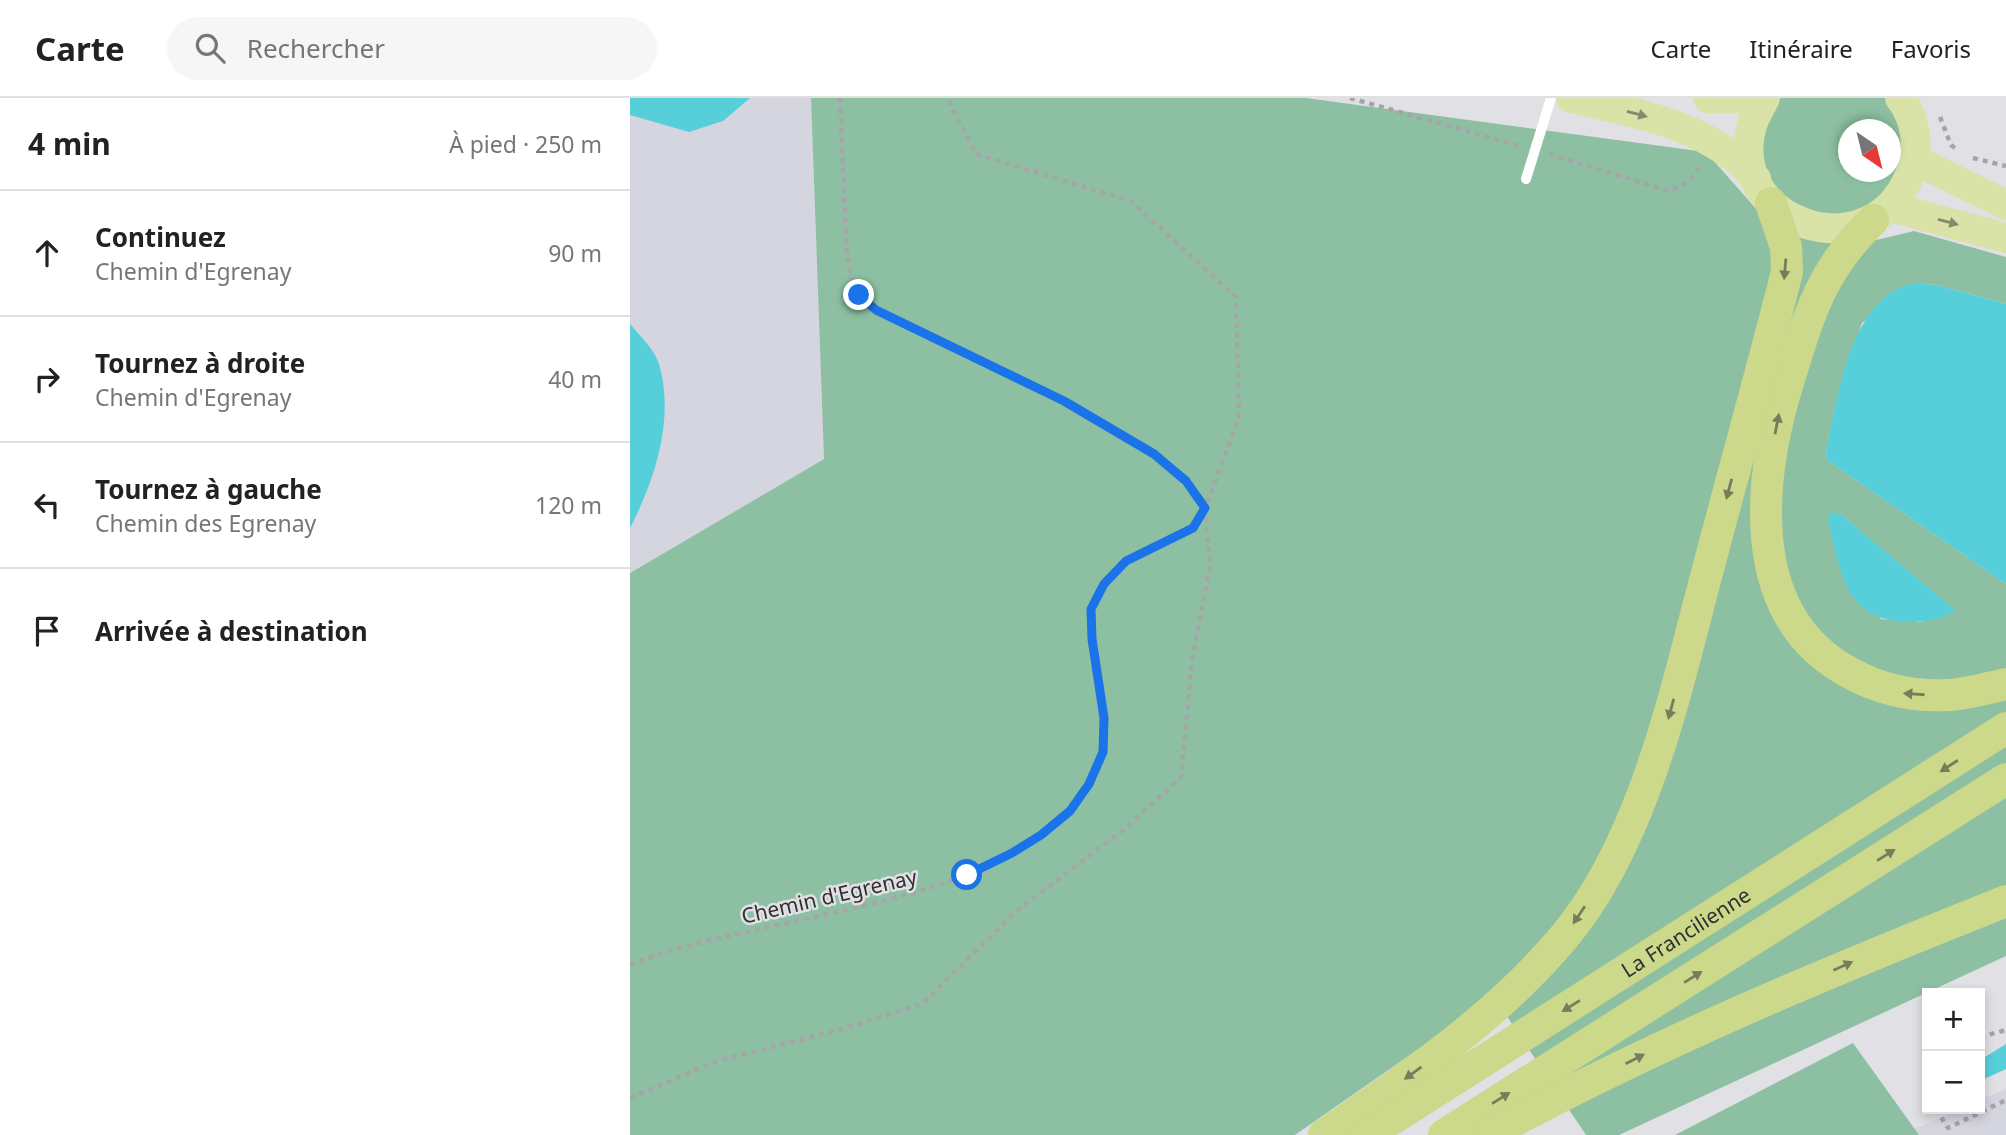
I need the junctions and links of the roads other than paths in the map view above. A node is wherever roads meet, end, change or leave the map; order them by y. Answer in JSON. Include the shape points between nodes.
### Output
{"nodes":[{"id":1,"x":1550,"y":98,"type":"edge"},
{"id":2,"x":1571,"y":98,"type":"edge"},
{"id":3,"x":1708,"y":98,"type":"edge"},
{"id":4,"x":1744,"y":98,"type":"edge"},
{"id":5,"x":1765,"y":98,"type":"edge"},
{"id":6,"x":1900,"y":98,"type":"edge"},
{"id":7,"x":1915,"y":160,"type":"junction"},
{"id":8,"x":1526,"y":179,"type":"dead end"},
{"id":9,"x":1763,"y":191,"type":"junction"},
{"id":10,"x":2006,"y":205,"type":"edge"},
{"id":11,"x":1881,"y":213,"type":"junction"},
{"id":12,"x":2006,"y":238,"type":"edge"},
{"id":13,"x":2006,"y":684,"type":"edge"},
{"id":14,"x":2006,"y":728,"type":"edge"},
{"id":15,"x":2006,"y":779,"type":"edge"},
{"id":16,"x":2006,"y":901,"type":"edge"},
{"id":17,"x":1324,"y":1135,"type":"edge"},
{"id":18,"x":1367,"y":1135,"type":"edge"},
{"id":19,"x":1444,"y":1135,"type":"edge"},
{"id":20,"x":1488,"y":1135,"type":"edge"}],
"edges":[{"from":1,"to":8,"type":"lane"},
{"from":2,"to":9,"type":"main road","one_way":true,"via":[[1645,116],[1709,141],[1740,160]]},
{"from":3,"to":4,"type":"main road"},
{"from":5,"to":9,"type":"main road","via":[[1749,151]]},
{"from":6,"to":7,"type":"main road","via":[[1915,133]]},
{"from":7,"to":10,"type":"main road"},
{"from":7,"to":11,"type":"main road","via":[[1906,185]]},
{"from":9,"to":11,"type":"main road","via":[[1793,220],[1819,229],[1846,229]]},
{"from":9,"to":17,"type":"highway","one_way":true,"via":[[1786,247],[1787,272],[1667,724],[1616,860],[1566,935],[1505,1000],[1442,1052]]},
{"from":11,"to":12,"type":"main road","one_way":true},
{"from":13,"to":11,"type":"highway","one_way":true,"via":[[1950,695],[1905,694],[1868,682],[1830,663],[1805,638],[1783,606],[1771,571],[1766,535],[1768,472],[1782,399],[1821,286],[1844,247]]},
{"from":14,"to":18,"type":"highway","name":"La Francilienne","one_way":true},
{"from":19,"to":15,"type":"highway","name":"La Francilienne","one_way":true},
{"from":20,"to":16,"type":"highway","one_way":true,"via":[[1648,1053],[1853,962]]}]}
